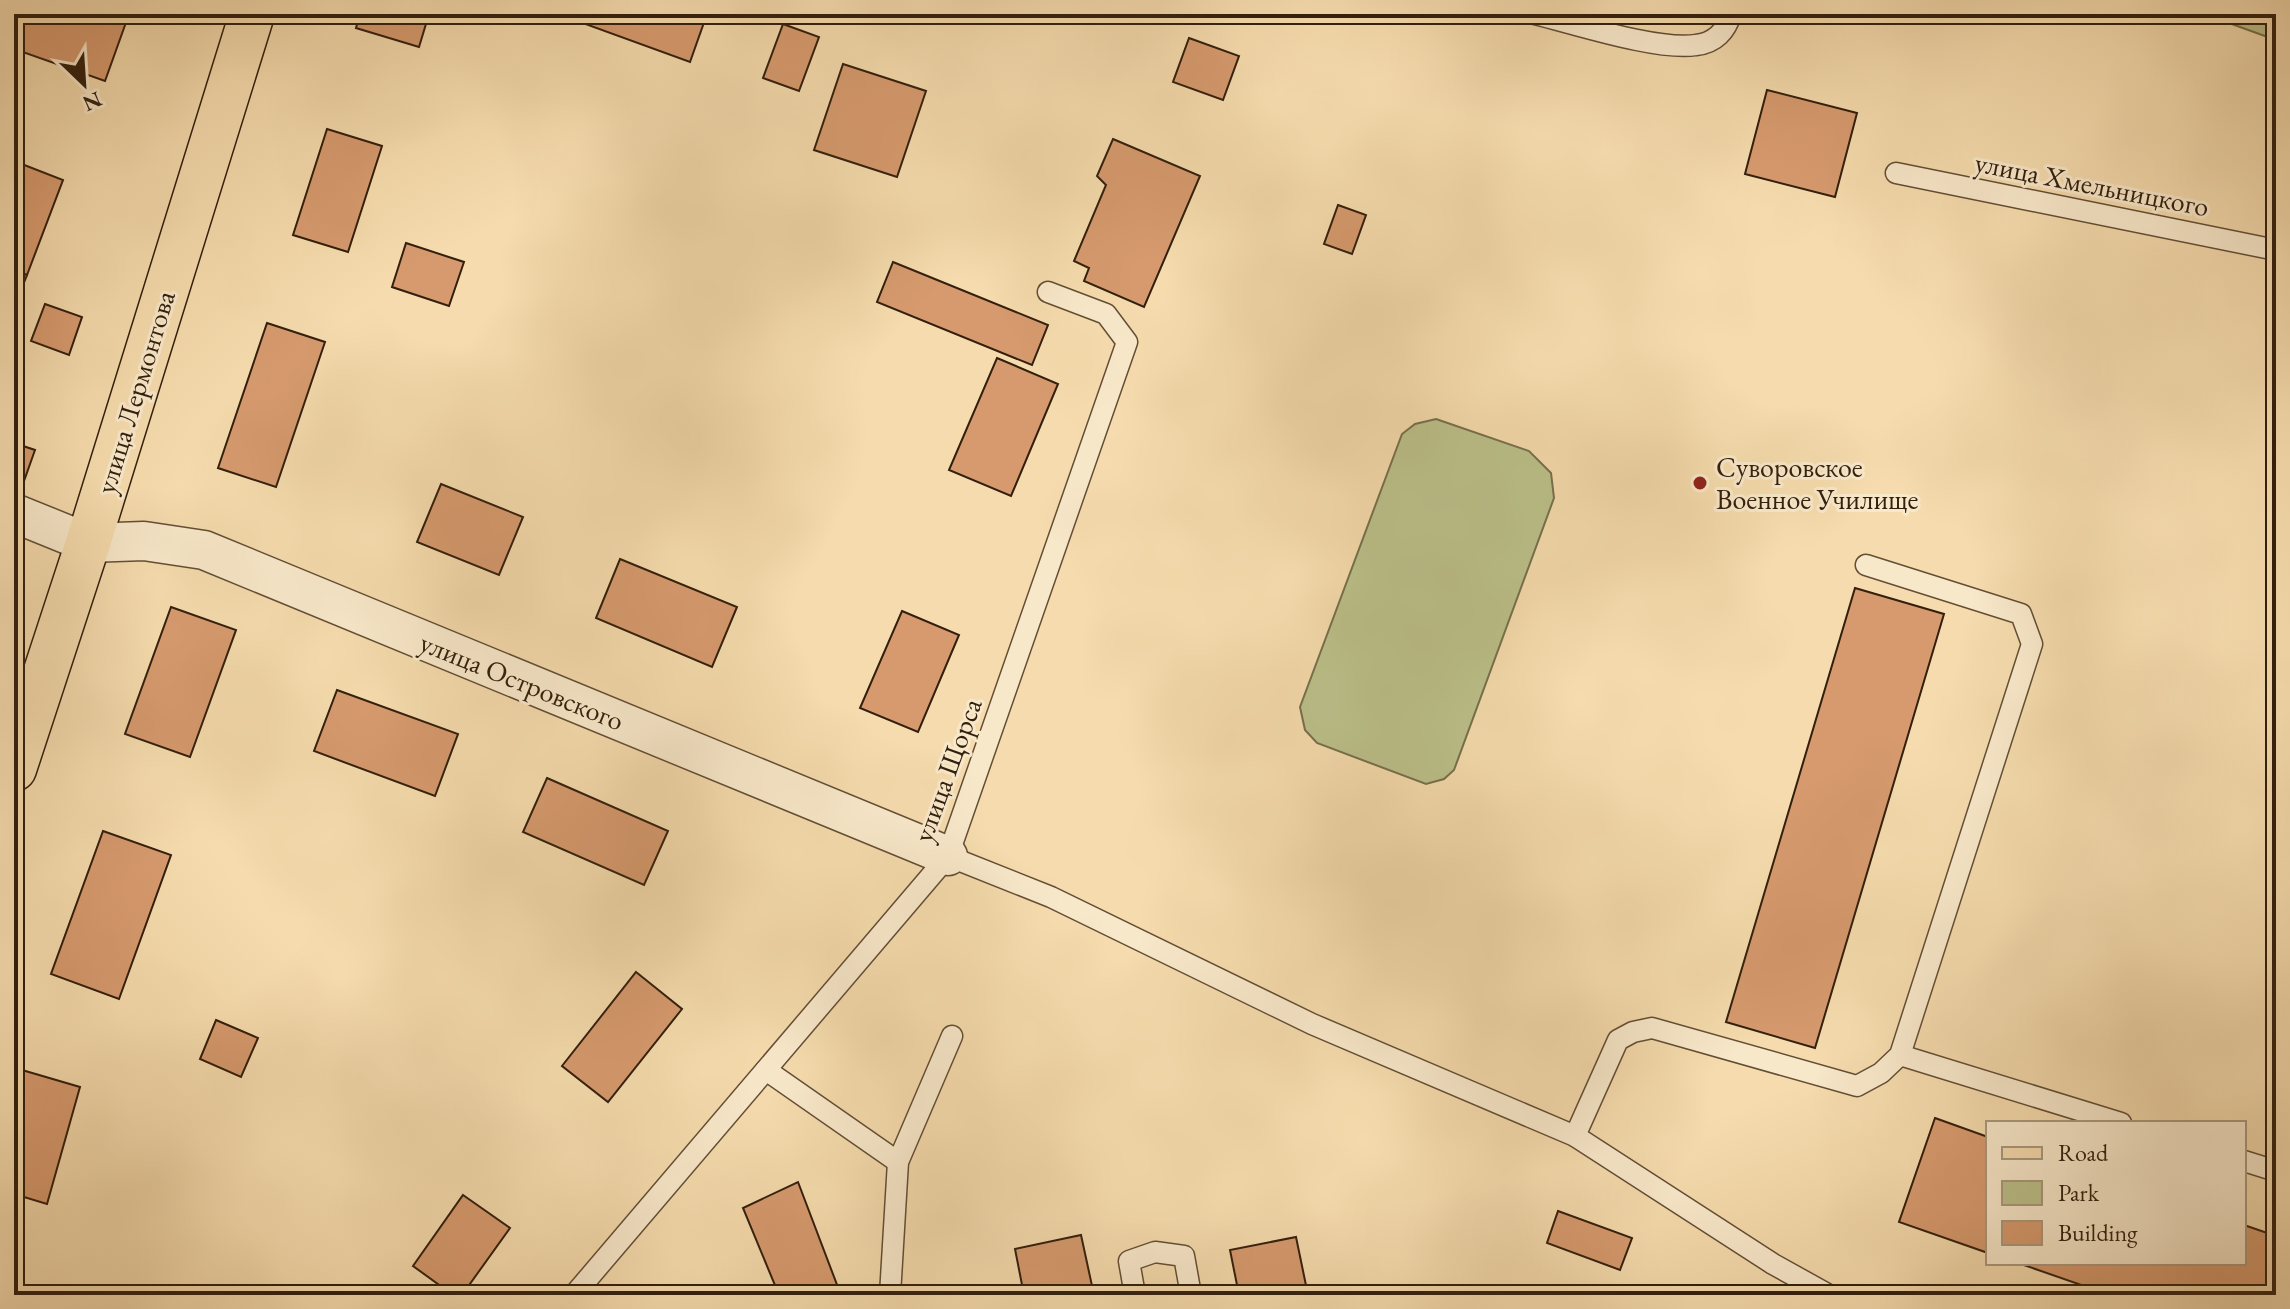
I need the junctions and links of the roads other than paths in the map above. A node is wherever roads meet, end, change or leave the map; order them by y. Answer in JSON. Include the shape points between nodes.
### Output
{"nodes":[{"id":1,"x":252,"y":14,"type":"edge"},
{"id":2,"x":1535,"y":14,"type":"edge"},
{"id":3,"x":1731,"y":14,"type":"edge"},
{"id":4,"x":1896,"y":173,"type":"dead end"},
{"id":5,"x":2276,"y":250,"type":"edge"},
{"id":6,"x":1048,"y":292,"type":"dead end"},
{"id":7,"x":14,"y":513,"type":"edge"},
{"id":8,"x":88,"y":543,"type":"junction"},
{"id":9,"x":1866,"y":565,"type":"dead end"},
{"id":10,"x":14,"y":769,"type":"edge"},
{"id":11,"x":948,"y":856,"type":"junction"},
{"id":12,"x":952,"y":1036,"type":"dead end"},
{"id":13,"x":1900,"y":1055,"type":"junction"},
{"id":14,"x":766,"y":1070,"type":"junction"},
{"id":15,"x":2114,"y":1121,"type":"edge"},
{"id":16,"x":1575,"y":1136,"type":"junction"},
{"id":17,"x":898,"y":1162,"type":"junction"},
{"id":18,"x":2246,"y":1162,"type":"edge"},
{"id":19,"x":2276,"y":1171,"type":"edge"},
{"id":20,"x":574,"y":1295,"type":"edge"},
{"id":21,"x":890,"y":1295,"type":"edge"},
{"id":22,"x":1135,"y":1295,"type":"edge"},
{"id":23,"x":1191,"y":1295,"type":"edge"},
{"id":24,"x":1829,"y":1295,"type":"edge"}],
"edges":[{"from":1,"to":8,"type":"main road","name":"улица Лермонтова"},
{"from":2,"to":3,"type":"lane","via":[[1671,46],[1698,45],[1718,37]]},
{"from":4,"to":5,"type":"lane","name":"улица Хмельницкого"},
{"from":6,"to":11,"type":"lane","name":"улица Щорса","via":[[1106,314],[1127,342]]},
{"from":7,"to":8,"type":"street"},
{"from":8,"to":10,"type":"main road","name":"улица Лермонтова"},
{"from":8,"to":11,"type":"street","name":"улица Островского","via":[[144,541],[204,550]]},
{"from":9,"to":13,"type":"lane","via":[[2021,614],[2032,644]]},
{"from":11,"to":14,"type":"lane","name":"улица Щорса"},
{"from":11,"to":16,"type":"lane","via":[[1051,897],[1312,1024]]},
{"from":12,"to":17,"type":"lane"},
{"from":13,"to":15,"type":"lane"},
{"from":13,"to":16,"type":"lane","via":[[1857,1086],[1652,1028],[1633,1032],[1618,1040]]},
{"from":14,"to":17,"type":"lane"},
{"from":14,"to":20,"type":"lane","name":"улица Щорса"},
{"from":16,"to":24,"type":"lane"},
{"from":17,"to":21,"type":"lane"},
{"from":18,"to":19,"type":"lane"},
{"from":22,"to":23,"type":"lane","via":[[1129,1261],[1155,1252],[1184,1256]]}]}
